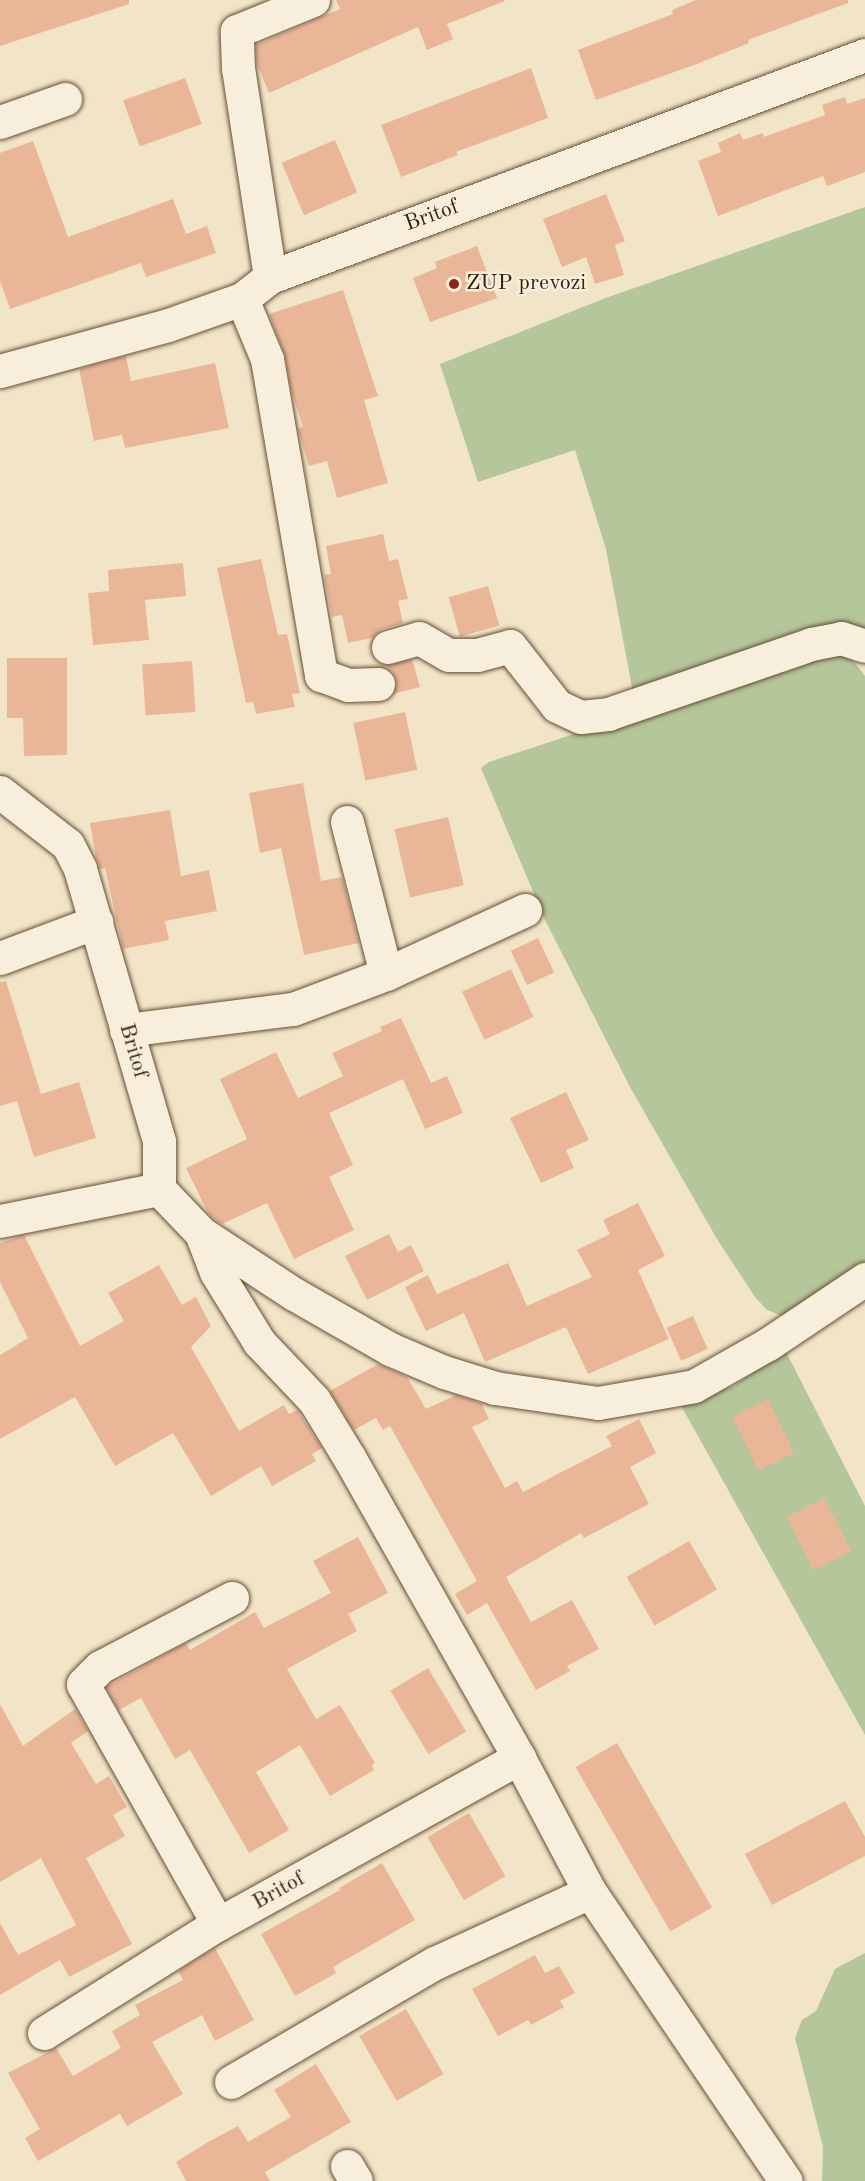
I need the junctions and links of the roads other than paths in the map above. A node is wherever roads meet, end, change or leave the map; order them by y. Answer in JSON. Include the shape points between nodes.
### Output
{"nodes":[{"id":1,"x":313,"y":0,"type":"edge"},
{"id":2,"x":238,"y":16,"type":"edge"},
{"id":3,"x":865,"y":55,"type":"edge"},
{"id":4,"x":65,"y":99,"type":"dead end"},
{"id":5,"x":0,"y":122,"type":"edge"},
{"id":6,"x":270,"y":277,"type":"junction"},
{"id":7,"x":242,"y":299,"type":"junction"},
{"id":8,"x":0,"y":371,"type":"edge"},
{"id":9,"x":865,"y":646,"type":"edge"},
{"id":10,"x":388,"y":647,"type":"dead end"},
{"id":11,"x":378,"y":684,"type":"dead end"},
{"id":12,"x":0,"y":792,"type":"edge"},
{"id":13,"x":347,"y":822,"type":"dead end"},
{"id":14,"x":525,"y":910,"type":"dead end"},
{"id":15,"x":96,"y":922,"type":"junction"},
{"id":16,"x":0,"y":958,"type":"edge"},
{"id":17,"x":386,"y":974,"type":"junction"},
{"id":18,"x":126,"y":1030,"type":"junction"},
{"id":19,"x":159,"y":1189,"type":"junction"},
{"id":20,"x":0,"y":1221,"type":"edge"},
{"id":21,"x":201,"y":1233,"type":"junction"},
{"id":22,"x":865,"y":1279,"type":"edge"},
{"id":23,"x":232,"y":1598,"type":"dead end"},
{"id":24,"x":519,"y":1758,"type":"junction"},
{"id":25,"x":590,"y":1892,"type":"junction"},
{"id":26,"x":218,"y":1924,"type":"junction"},
{"id":27,"x":44,"y":2033,"type":"dead end"},
{"id":28,"x":231,"y":2082,"type":"dead end"},
{"id":29,"x":786,"y":2181,"type":"edge"}],
"edges":[{"from":1,"to":2,"type":"street"},
{"from":2,"to":6,"type":"street","via":[[238,69]]},
{"from":3,"to":6,"type":"street","name":"Britof"},
{"from":4,"to":5,"type":"street"},
{"from":6,"to":7,"type":"street","name":"Britof"},
{"from":7,"to":8,"type":"street","name":"Britof","via":[[168,325]]},
{"from":7,"to":11,"type":"street","via":[[267,359],[321,675],[348,685]]},
{"from":9,"to":10,"type":"street","via":[[841,638],[811,644],[608,714],[582,717],[557,706],[510,646],[477,655],[449,655],[419,638]]},
{"from":12,"to":15,"type":"street","name":"Britof","via":[[68,844]]},
{"from":13,"to":17,"type":"street"},
{"from":14,"to":17,"type":"street"},
{"from":15,"to":16,"type":"street"},
{"from":15,"to":18,"type":"street","name":"Britof"},
{"from":17,"to":18,"type":"street","via":[[293,1009]]},
{"from":18,"to":19,"type":"street","name":"Britof","via":[[159,1141]]},
{"from":19,"to":20,"type":"street"},
{"from":19,"to":21,"type":"street"},
{"from":21,"to":22,"type":"street","via":[[294,1294],[390,1349],[495,1389],[598,1403],[694,1386],[768,1344]]},
{"from":21,"to":24,"type":"street","via":[[216,1272],[259,1342],[314,1400],[350,1459]]},
{"from":23,"to":26,"type":"street","via":[[100,1667],[83,1684]]},
{"from":24,"to":25,"type":"street"},
{"from":24,"to":26,"type":"street","name":"Britof"},
{"from":25,"to":28,"type":"street","via":[[435,1963]]},
{"from":25,"to":29,"type":"street"},
{"from":26,"to":27,"type":"street","name":"Britof"}]}
